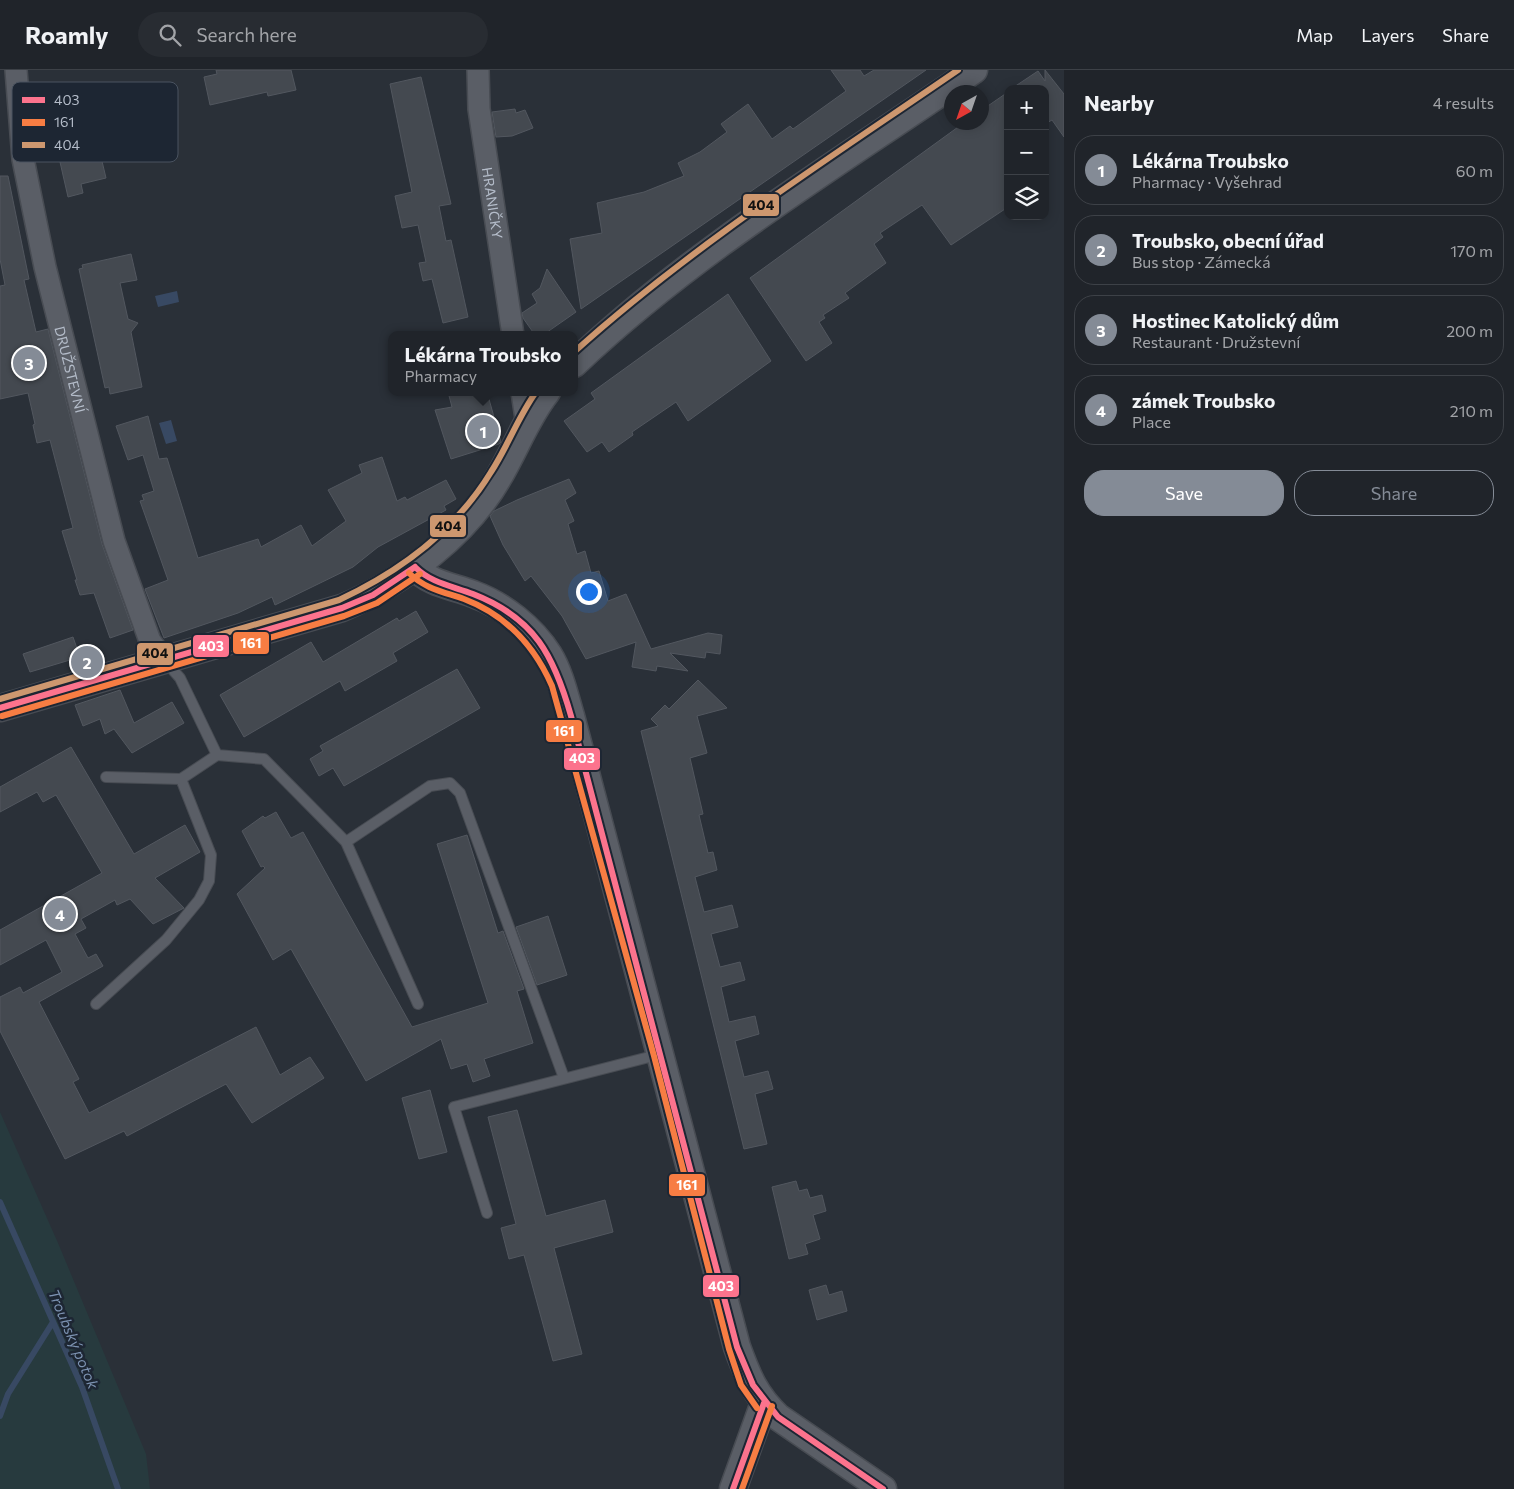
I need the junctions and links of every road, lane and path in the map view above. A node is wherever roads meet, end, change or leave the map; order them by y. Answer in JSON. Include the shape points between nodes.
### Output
{"nodes":[{"id":1,"x":478,"y":70,"type":"edge"},
{"id":2,"x":974,"y":70,"type":"edge"},
{"id":3,"x":24,"y":162,"type":"edge"},
{"id":4,"x":512,"y":331,"type":"edge"},
{"id":5,"x":578,"y":360,"type":"edge"},
{"id":6,"x":523,"y":396,"type":"edge"},
{"id":7,"x":545,"y":396,"type":"edge"},
{"id":8,"x":527,"y":425,"type":"junction"},
{"id":9,"x":415,"y":567,"type":"junction"},
{"id":10,"x":163,"y":659,"type":"junction"},
{"id":11,"x":0,"y":708,"type":"edge"},
{"id":12,"x":217,"y":754,"type":"junction"},
{"id":13,"x":106,"y":777,"type":"dead end"},
{"id":14,"x":181,"y":779,"type":"junction"},
{"id":15,"x":346,"y":842,"type":"junction"},
{"id":16,"x":96,"y":1004,"type":"dead end"},
{"id":17,"x":418,"y":1004,"type":"dead end"},
{"id":18,"x":662,"y":1054,"type":"junction"},
{"id":19,"x":564,"y":1078,"type":"junction"},
{"id":20,"x":487,"y":1213,"type":"dead end"},
{"id":21,"x":764,"y":1403,"type":"junction"},
{"id":22,"x":733,"y":1489,"type":"edge"},
{"id":23,"x":883,"y":1489,"type":"edge"}],
"edges":[{"from":1,"to":4,"type":"street","name":"HRANIČKY","via":[[479,109]]},
{"from":2,"to":5,"type":"street","via":[[729,237],[652,294]]},
{"from":3,"to":10,"type":"street","name":"DRUŽSTEVNÍ","via":[[45,267],[114,540],[150,640]]},
{"from":6,"to":8,"type":"street"},
{"from":7,"to":8,"type":"street"},
{"from":8,"to":9,"type":"street","via":[[484,502]]},
{"from":9,"to":10,"type":"street","via":[[373,594],[342,608]]},
{"from":9,"to":18,"type":"street","via":[[430,579],[474,594],[503,609],[534,635],[550,656],[571,716]]},
{"from":10,"to":11,"type":"street"},
{"from":10,"to":12,"type":"lane","via":[[180,678]]},
{"from":12,"to":14,"type":"lane"},
{"from":12,"to":15,"type":"lane","via":[[264,759]]},
{"from":13,"to":14,"type":"lane"},
{"from":14,"to":16,"type":"lane","via":[[210,855],[209,881],[199,900],[166,940]]},
{"from":15,"to":17,"type":"lane"},
{"from":15,"to":19,"type":"lane","via":[[430,786],[450,783],[460,794]]},
{"from":18,"to":19,"type":"lane"},
{"from":18,"to":21,"type":"street","via":[[737,1347],[749,1381]]},
{"from":19,"to":20,"type":"lane","via":[[454,1107]]},
{"from":21,"to":22,"type":"street"},
{"from":21,"to":23,"type":"street","via":[[794,1429]]}]}
